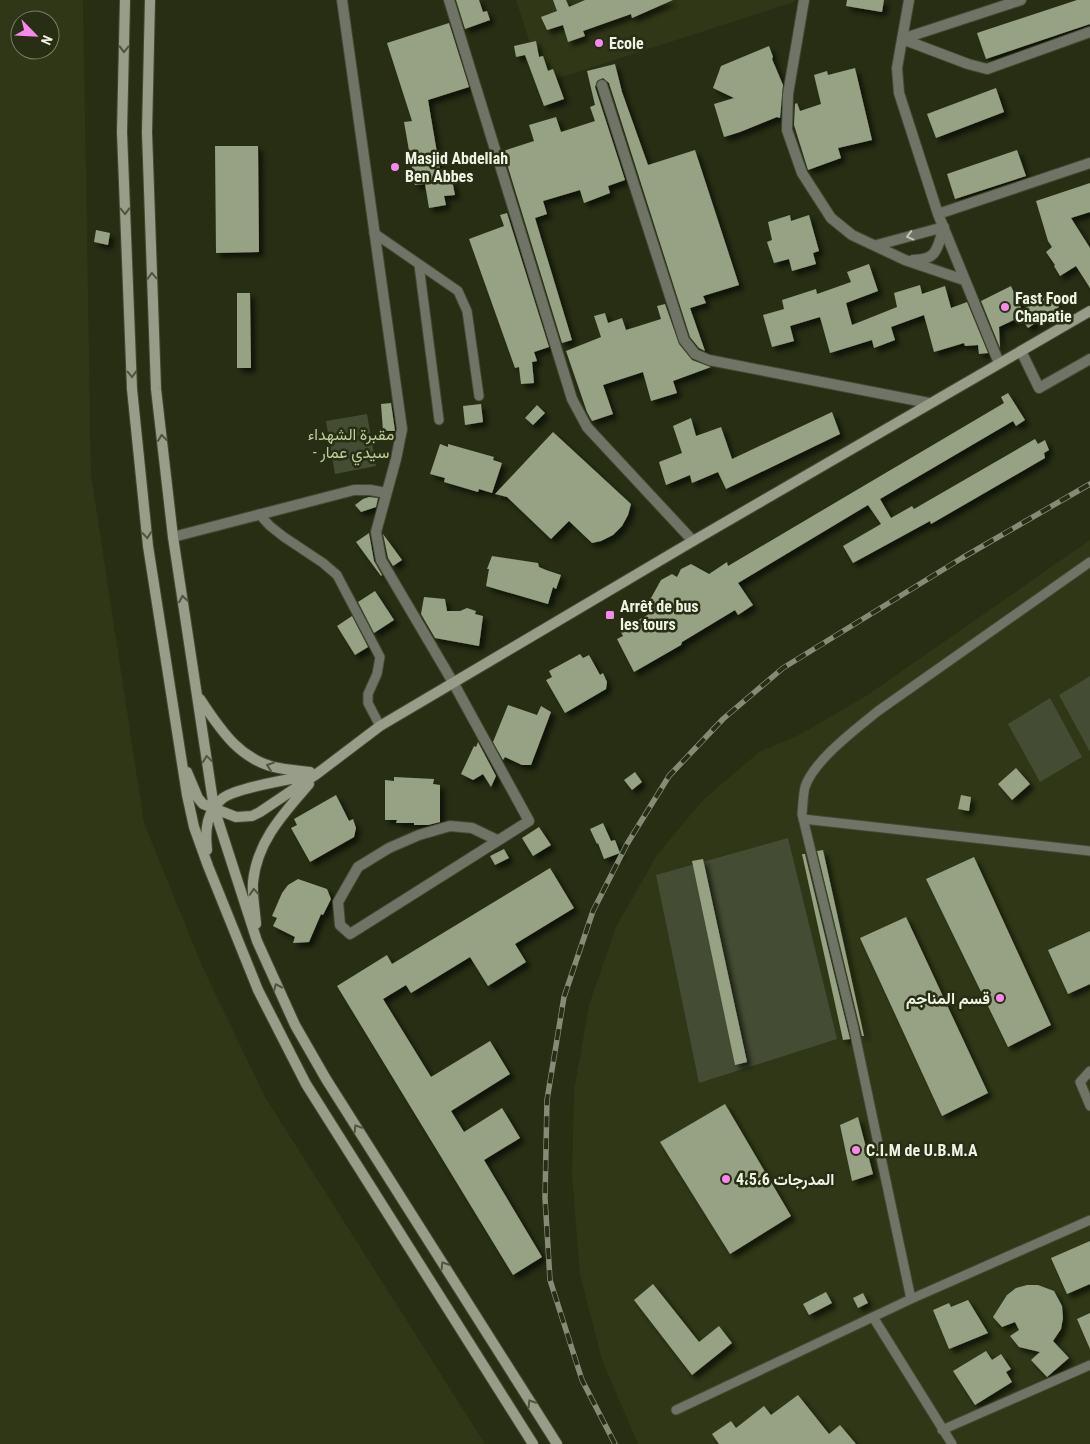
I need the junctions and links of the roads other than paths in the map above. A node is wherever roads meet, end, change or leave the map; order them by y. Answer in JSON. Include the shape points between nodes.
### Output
{"nodes":[{"id":1,"x":125,"y":0,"type":"edge"},
{"id":2,"x":150,"y":0,"type":"edge"},
{"id":3,"x":342,"y":0,"type":"edge"},
{"id":4,"x":450,"y":0,"type":"edge"},
{"id":5,"x":804,"y":0,"type":"edge"},
{"id":6,"x":909,"y":0,"type":"edge"},
{"id":7,"x":1021,"y":0,"type":"edge"},
{"id":8,"x":1090,"y":32,"type":"edge"},
{"id":9,"x":902,"y":39,"type":"junction"},
{"id":10,"x":602,"y":85,"type":"dead end"},
{"id":11,"x":1090,"y":163,"type":"edge"},
{"id":12,"x":938,"y":214,"type":"junction"},
{"id":13,"x":944,"y":227,"type":"junction"},
{"id":14,"x":374,"y":234,"type":"junction"},
{"id":15,"x":877,"y":245,"type":"junction"},
{"id":16,"x":905,"y":260,"type":"junction"},
{"id":17,"x":419,"y":264,"type":"junction"},
{"id":18,"x":964,"y":280,"type":"junction"},
{"id":19,"x":1090,"y":310,"type":"edge"},
{"id":20,"x":1020,"y":351,"type":"junction"},
{"id":21,"x":1085,"y":358,"type":"edge"},
{"id":22,"x":999,"y":363,"type":"junction"},
{"id":23,"x":479,"y":396,"type":"dead end"},
{"id":24,"x":929,"y":403,"type":"junction"},
{"id":25,"x":439,"y":420,"type":"dead end"},
{"id":26,"x":386,"y":494,"type":"junction"},
{"id":27,"x":259,"y":514,"type":"junction"},
{"id":28,"x":173,"y":537,"type":"junction"},
{"id":29,"x":693,"y":541,"type":"junction"},
{"id":30,"x":1090,"y":562,"type":"edge"},
{"id":31,"x":454,"y":684,"type":"junction"},
{"id":32,"x":198,"y":696,"type":"junction"},
{"id":33,"x":380,"y":726,"type":"junction"},
{"id":34,"x":180,"y":754,"type":"junction"},
{"id":35,"x":318,"y":773,"type":"junction"},
{"id":36,"x":214,"y":808,"type":"junction"},
{"id":37,"x":803,"y":818,"type":"junction"},
{"id":38,"x":497,"y":840,"type":"junction"},
{"id":39,"x":1090,"y":851,"type":"edge"},
{"id":40,"x":208,"y":866,"type":"junction"},
{"id":41,"x":257,"y":941,"type":"junction"},
{"id":42,"x":1090,"y":1070,"type":"edge"},
{"id":43,"x":1090,"y":1106,"type":"edge"},
{"id":44,"x":1090,"y":1220,"type":"edge"},
{"id":45,"x":911,"y":1299,"type":"junction"},
{"id":46,"x":873,"y":1316,"type":"junction"},
{"id":47,"x":1090,"y":1365,"type":"edge"},
{"id":48,"x":676,"y":1410,"type":"dead end"},
{"id":49,"x":942,"y":1430,"type":"junction"},
{"id":50,"x":533,"y":1444,"type":"edge"},
{"id":51,"x":557,"y":1444,"type":"edge"},
{"id":52,"x":952,"y":1444,"type":"edge"}],
"edges":[{"from":1,"to":34,"type":"main road","one_way":true,"via":[[122,132],[132,389],[148,546]]},
{"from":28,"to":2,"type":"main road","one_way":true,"via":[[156,389],[147,132]]},
{"from":3,"to":14,"type":"street"},
{"from":4,"to":29,"type":"street","via":[[572,399],[587,428]]},
{"from":5,"to":15,"type":"street","via":[[788,94],[787,130],[802,173],[831,218],[852,235]]},
{"from":6,"to":9,"type":"street"},
{"from":7,"to":9,"type":"street"},
{"from":8,"to":9,"type":"street","via":[[987,69]]},
{"from":9,"to":12,"type":"street","via":[[897,68],[899,93]]},
{"from":10,"to":24,"type":"street","via":[[684,340],[695,354],[709,360]]},
{"from":11,"to":12,"type":"street"},
{"from":12,"to":13,"type":"street"},
{"from":13,"to":15,"type":"street","one_way":true},
{"from":13,"to":16,"type":"street","via":[[936,252],[926,260]]},
{"from":13,"to":18,"type":"street"},
{"from":14,"to":17,"type":"lane"},
{"from":14,"to":26,"type":"street","via":[[402,429]]},
{"from":15,"to":16,"type":"street"},
{"from":16,"to":18,"type":"street"},
{"from":17,"to":23,"type":"lane","via":[[458,291],[464,301]]},
{"from":17,"to":25,"type":"lane"},
{"from":18,"to":22,"type":"street"},
{"from":19,"to":20,"type":"main road"},
{"from":20,"to":21,"type":"street","via":[[1039,388]]},
{"from":20,"to":22,"type":"main road"},
{"from":22,"to":24,"type":"main road"},
{"from":24,"to":29,"type":"main road"},
{"from":26,"to":27,"type":"street","via":[[354,490]]},
{"from":26,"to":31,"type":"street","via":[[376,532],[382,560]]},
{"from":27,"to":28,"type":"street"},
{"from":27,"to":33,"type":"lane","via":[[284,537],[337,575],[380,657],[368,703]]},
{"from":32,"to":28,"type":"main road","one_way":true},
{"from":29,"to":31,"type":"main road"},
{"from":30,"to":37,"type":"lane","via":[[878,711],[845,738],[821,762],[806,786]]},
{"from":31,"to":33,"type":"main road"},
{"from":31,"to":38,"type":"street","via":[[529,821]]},
{"from":35,"to":32,"type":"main road","one_way":true,"via":[[277,768],[245,754],[224,736]]},
{"from":36,"to":32,"type":"main road","one_way":true},
{"from":33,"to":35,"type":"main road"},
{"from":34,"to":36,"type":"main road","via":[[198,798]]},
{"from":34,"to":40,"type":"main road","via":[[186,795]]},
{"from":35,"to":36,"type":"main road","via":[[239,791],[223,798]]},
{"from":35,"to":36,"type":"main road","via":[[252,816],[236,817]]},
{"from":41,"to":35,"type":"main road","one_way":true,"via":[[253,884],[256,864],[276,822]]},
{"from":36,"to":40,"type":"main road","via":[[206,827]]},
{"from":36,"to":41,"type":"main road"},
{"from":37,"to":39,"type":"lane"},
{"from":37,"to":45,"type":"lane","via":[[853,1025]]},
{"from":38,"to":38,"type":"street","via":[[350,934],[340,925],[338,902],[358,867],[389,848],[450,826],[472,828]]},
{"from":40,"to":50,"type":"main road","via":[[258,990],[306,1084]]},
{"from":51,"to":41,"type":"main road","one_way":true,"via":[[326,1079],[295,1025]]},
{"from":42,"to":43,"type":"lane","via":[[1080,1082]]},
{"from":44,"to":45,"type":"lane"},
{"from":45,"to":46,"type":"lane"},
{"from":46,"to":48,"type":"lane"},
{"from":46,"to":49,"type":"lane"},
{"from":47,"to":49,"type":"lane"},
{"from":49,"to":52,"type":"lane"}]}
